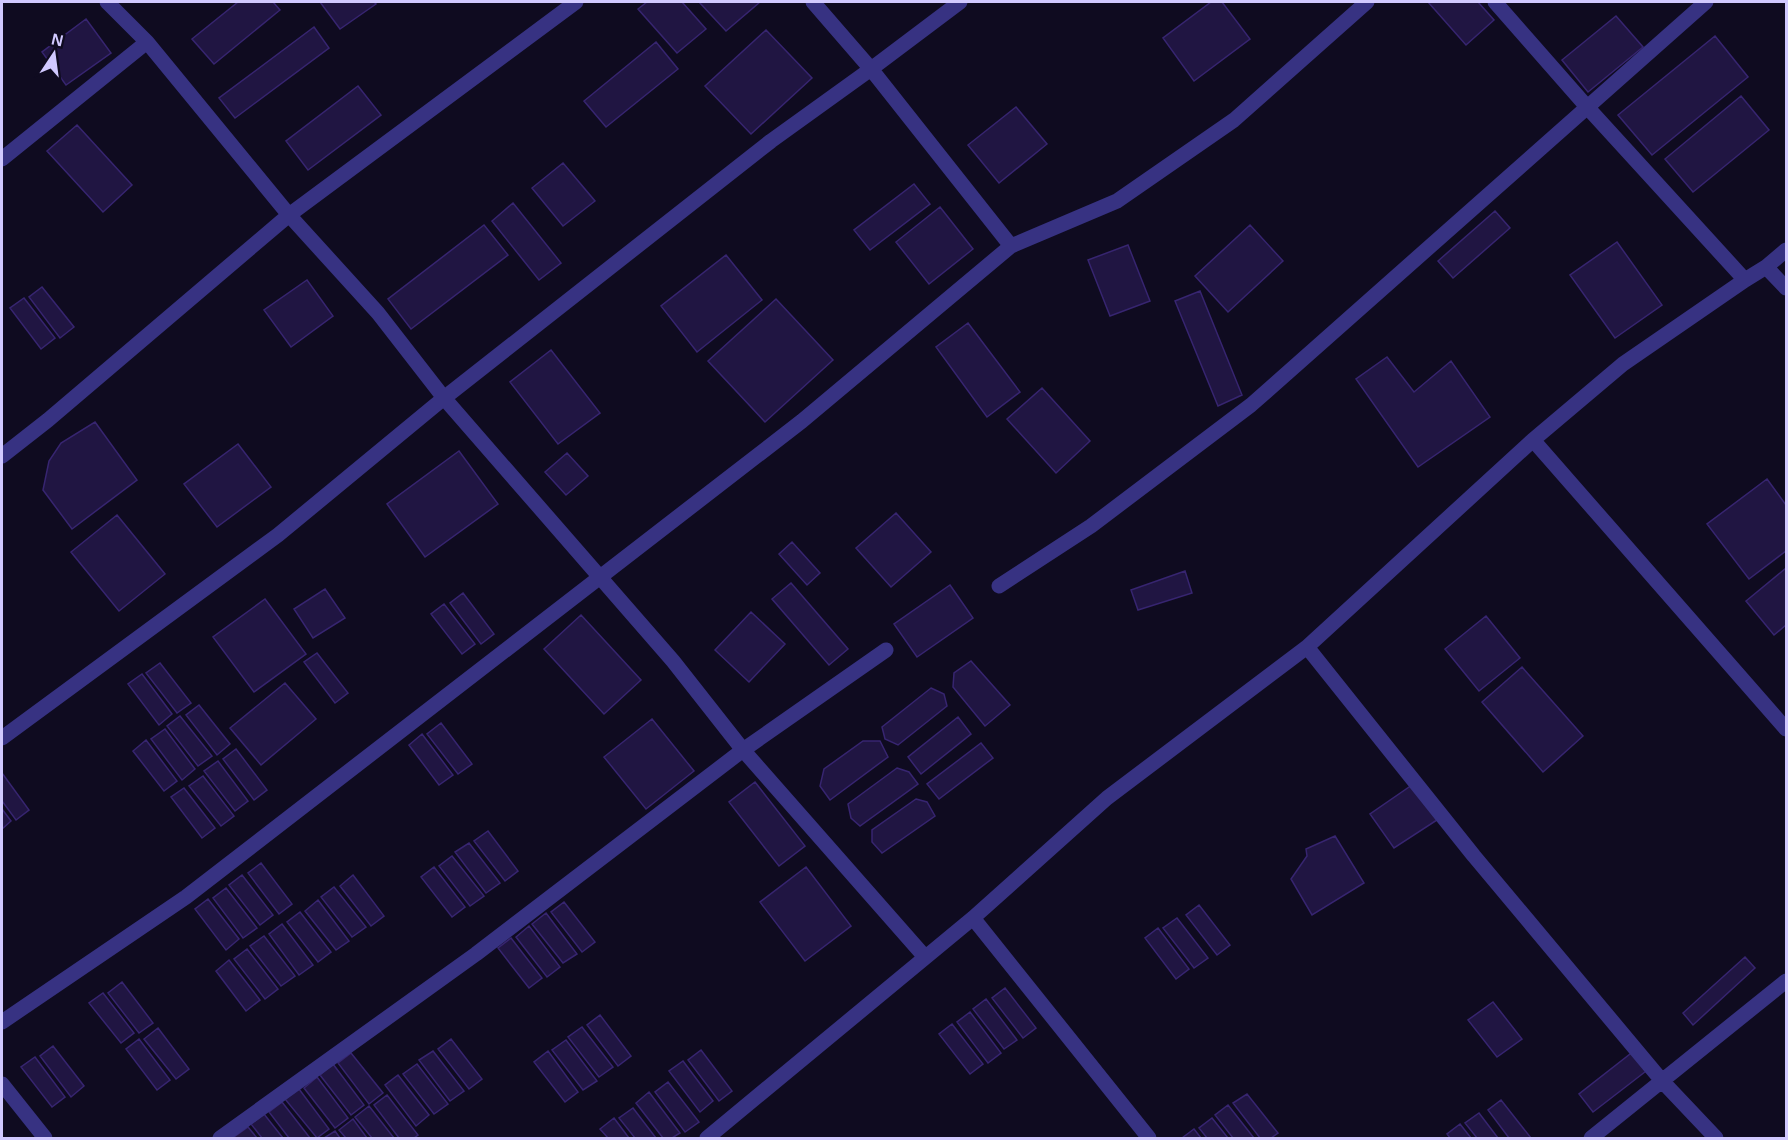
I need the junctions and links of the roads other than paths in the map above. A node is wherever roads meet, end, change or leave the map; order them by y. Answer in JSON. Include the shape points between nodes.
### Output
{"nodes":[{"id":1,"x":107,"y":2,"type":"edge"},
{"id":2,"x":576,"y":2,"type":"edge"},
{"id":3,"x":813,"y":2,"type":"edge"},
{"id":4,"x":960,"y":2,"type":"edge"},
{"id":5,"x":1367,"y":2,"type":"edge"},
{"id":6,"x":1495,"y":2,"type":"edge"},
{"id":7,"x":1706,"y":2,"type":"edge"},
{"id":8,"x":147,"y":42,"type":"junction"},
{"id":9,"x":872,"y":69,"type":"junction"},
{"id":10,"x":1588,"y":108,"type":"junction"},
{"id":11,"x":2,"y":159,"type":"edge"},
{"id":12,"x":290,"y":215,"type":"junction"},
{"id":13,"x":1011,"y":246,"type":"junction"},
{"id":14,"x":1786,"y":250,"type":"edge"},
{"id":15,"x":1766,"y":267,"type":"junction"},
{"id":16,"x":1745,"y":280,"type":"junction"},
{"id":17,"x":1786,"y":288,"type":"edge"},
{"id":18,"x":444,"y":398,"type":"junction"},
{"id":19,"x":1533,"y":440,"type":"junction"},
{"id":20,"x":2,"y":456,"type":"edge"},
{"id":21,"x":601,"y":576,"type":"junction"},
{"id":22,"x":999,"y":586,"type":"dead end"},
{"id":23,"x":1307,"y":647,"type":"junction"},
{"id":24,"x":886,"y":650,"type":"dead end"},
{"id":25,"x":1786,"y":729,"type":"edge"},
{"id":26,"x":2,"y":738,"type":"edge"},
{"id":27,"x":743,"y":750,"type":"junction"},
{"id":28,"x":973,"y":918,"type":"junction"},
{"id":29,"x":926,"y":957,"type":"junction"},
{"id":30,"x":1786,"y":981,"type":"edge"},
{"id":31,"x":2,"y":1022,"type":"edge"},
{"id":32,"x":1663,"y":1082,"type":"junction"},
{"id":33,"x":4,"y":1093,"type":"edge"},
{"id":34,"x":45,"y":1138,"type":"edge"},
{"id":35,"x":220,"y":1138,"type":"edge"},
{"id":36,"x":707,"y":1138,"type":"edge"},
{"id":37,"x":1149,"y":1138,"type":"edge"},
{"id":38,"x":1591,"y":1138,"type":"edge"},
{"id":39,"x":1716,"y":1138,"type":"edge"}],
"edges":[{"from":1,"to":8,"type":"street"},
{"from":2,"to":12,"type":"street"},
{"from":3,"to":9,"type":"street"},
{"from":4,"to":9,"type":"street"},
{"from":5,"to":13,"type":"street","via":[[1225,127],[1117,201]]},
{"from":6,"to":10,"type":"street"},
{"from":7,"to":10,"type":"street"},
{"from":8,"to":11,"type":"street"},
{"from":8,"to":12,"type":"street"},
{"from":9,"to":13,"type":"street"},
{"from":9,"to":18,"type":"street","via":[[771,141]]},
{"from":10,"to":16,"type":"street"},
{"from":10,"to":22,"type":"street","via":[[1251,405],[1091,526]]},
{"from":12,"to":18,"type":"street","via":[[378,313]]},
{"from":12,"to":20,"type":"street"},
{"from":13,"to":21,"type":"street","via":[[802,421]]},
{"from":14,"to":15,"type":"street"},
{"from":15,"to":16,"type":"street"},
{"from":15,"to":17,"type":"street"},
{"from":16,"to":19,"type":"street","via":[[1623,364]]},
{"from":18,"to":21,"type":"street"},
{"from":18,"to":26,"type":"street","via":[[278,535]]},
{"from":19,"to":23,"type":"street"},
{"from":19,"to":25,"type":"street"},
{"from":21,"to":27,"type":"street"},
{"from":21,"to":31,"type":"street","via":[[186,897]]},
{"from":23,"to":28,"type":"street","via":[[1107,798]]},
{"from":23,"to":32,"type":"street","via":[[1474,856]]},
{"from":24,"to":27,"type":"street"},
{"from":27,"to":29,"type":"street"},
{"from":27,"to":35,"type":"street","via":[[476,954]]},
{"from":28,"to":29,"type":"street"},
{"from":28,"to":37,"type":"street"},
{"from":29,"to":36,"type":"street"},
{"from":30,"to":32,"type":"street"},
{"from":32,"to":38,"type":"street"},
{"from":32,"to":39,"type":"street"},
{"from":33,"to":34,"type":"street"}]}
